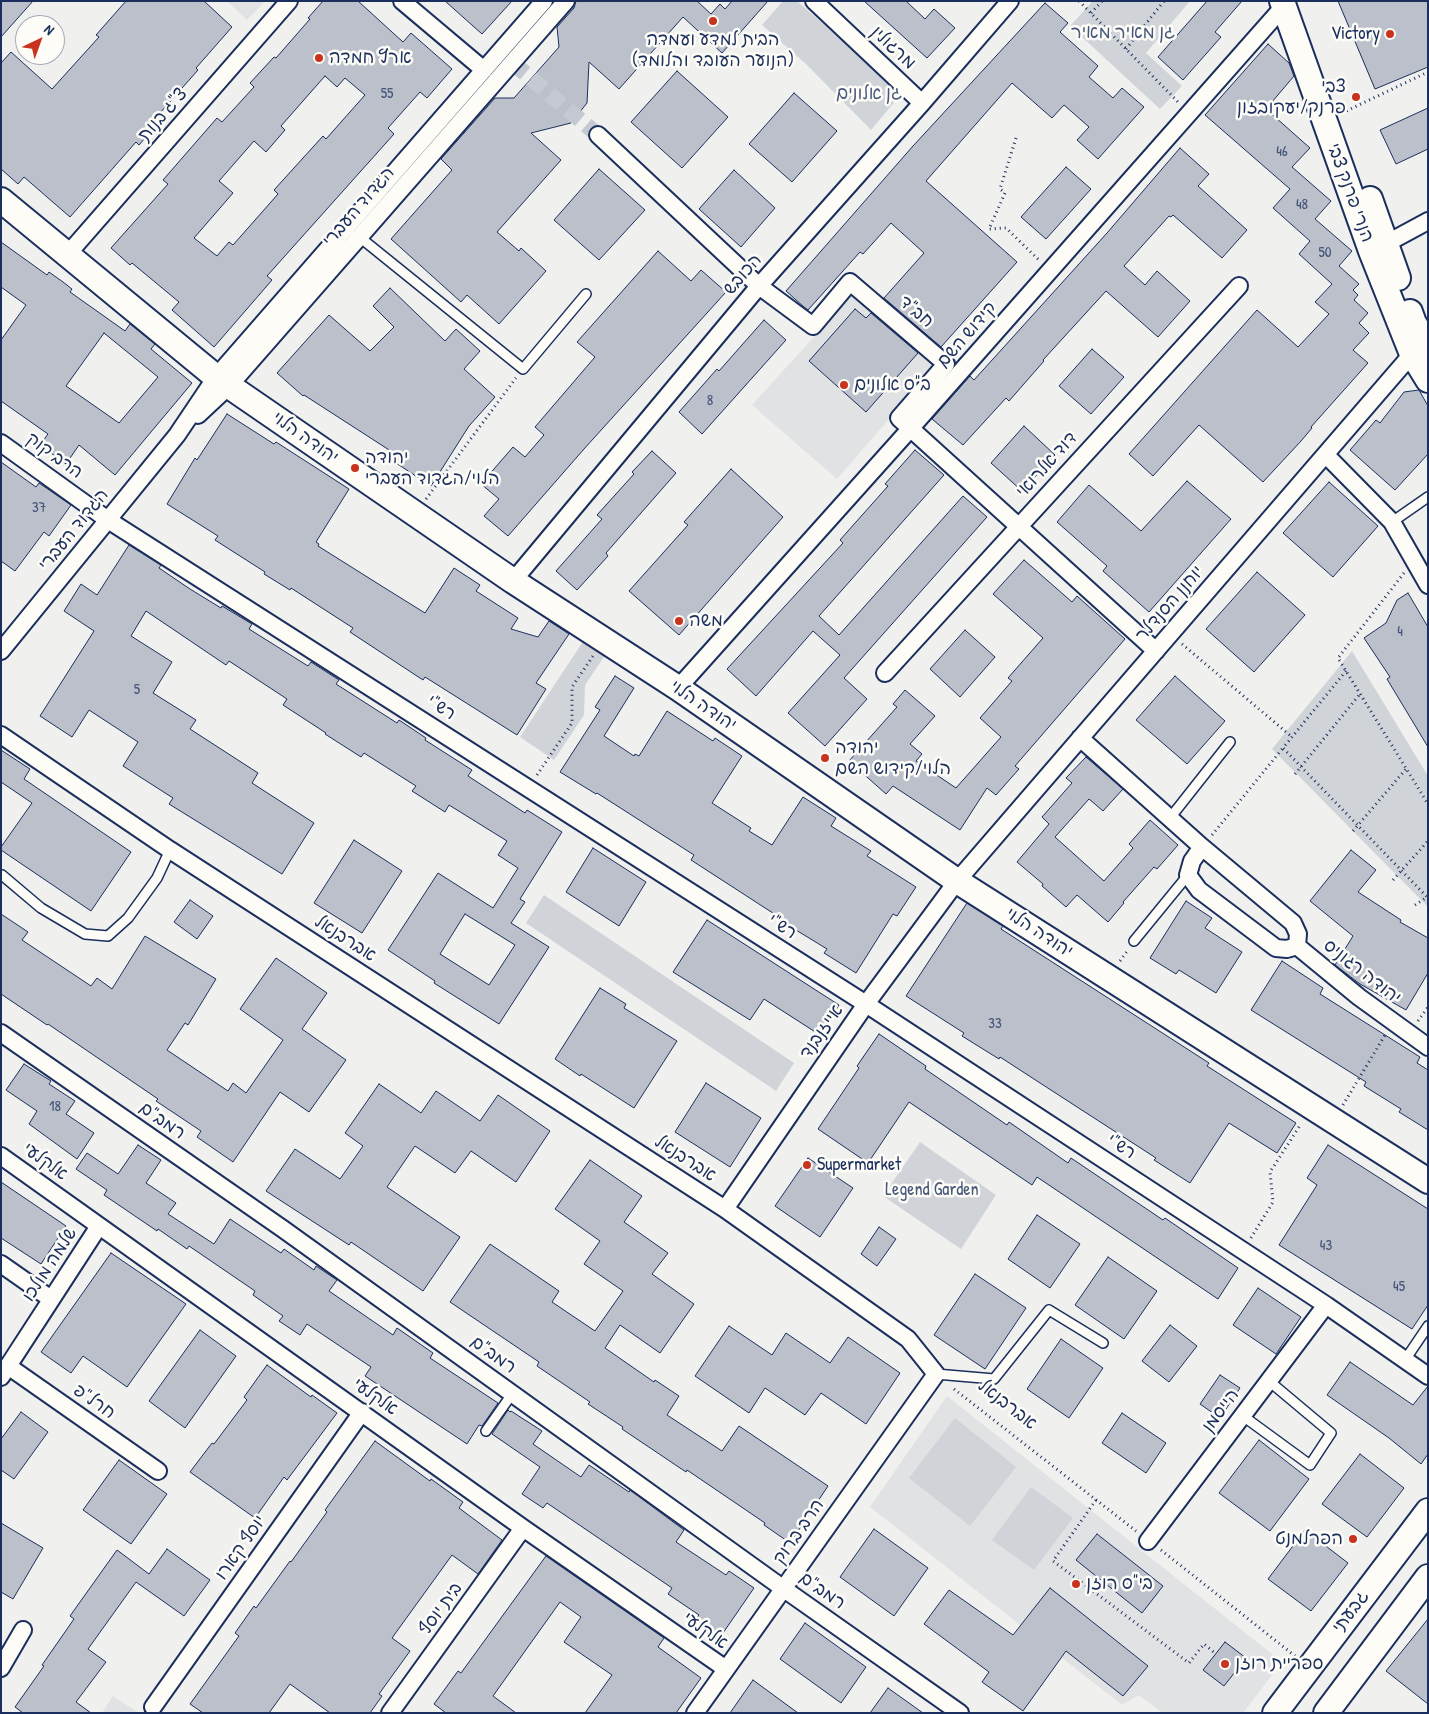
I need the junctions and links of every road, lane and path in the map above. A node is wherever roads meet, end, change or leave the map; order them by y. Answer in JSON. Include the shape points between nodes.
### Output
{"nodes":[{"id":1,"x":289,"y":1,"type":"edge"},
{"id":2,"x":402,"y":1,"type":"edge"},
{"id":3,"x":544,"y":1,"type":"edge"},
{"id":4,"x":566,"y":1,"type":"edge"},
{"id":5,"x":814,"y":1,"type":"edge"},
{"id":6,"x":1010,"y":1,"type":"edge"},
{"id":7,"x":1079,"y":1,"type":"edge"},
{"id":8,"x":1095,"y":1,"type":"edge"},
{"id":9,"x":1164,"y":1,"type":"edge"},
{"id":10,"x":1100,"y":3,"type":"edge"},
{"id":11,"x":1288,"y":3,"type":"edge"},
{"id":12,"x":1091,"y":13,"type":"junction"},
{"id":13,"x":1126,"y":49,"type":"junction"},
{"id":14,"x":484,"y":70,"type":"junction"},
{"id":15,"x":1428,"y":72,"type":"edge"},
{"id":16,"x":922,"y":103,"type":"junction"},
{"id":17,"x":1189,"y":113,"type":"junction"},
{"id":18,"x":1339,"y":114,"type":"junction"},
{"id":19,"x":598,"y":135,"type":"tunnel mouth"},
{"id":20,"x":1016,"y":138,"type":"dead end"},
{"id":21,"x":1,"y":200,"type":"edge"},
{"id":22,"x":1428,"y":221,"type":"edge"},
{"id":23,"x":353,"y":232,"type":"junction"},
{"id":24,"x":1379,"y":248,"type":"junction"},
{"id":25,"x":67,"y":255,"type":"junction"},
{"id":26,"x":1050,"y":271,"type":"junction"},
{"id":27,"x":759,"y":286,"type":"junction"},
{"id":28,"x":1239,"y":286,"type":"dead end"},
{"id":29,"x":586,"y":294,"type":"dead end"},
{"id":30,"x":1420,"y":350,"type":"edge"},
{"id":31,"x":523,"y":370,"type":"junction"},
{"id":32,"x":1428,"y":380,"type":"edge"},
{"id":33,"x":223,"y":381,"type":"junction"},
{"id":34,"x":910,"y":429,"type":"junction"},
{"id":35,"x":1,"y":443,"type":"edge"},
{"id":36,"x":1326,"y":455,"type":"junction"},
{"id":37,"x":1428,"y":497,"type":"edge"},
{"id":38,"x":415,"y":514,"type":"junction"},
{"id":39,"x":108,"y":520,"type":"junction"},
{"id":40,"x":1392,"y":522,"type":"junction"},
{"id":41,"x":1019,"y":526,"type":"junction"},
{"id":42,"x":1414,"y":561,"type":"junction"},
{"id":43,"x":513,"y":581,"type":"junction"},
{"id":44,"x":1428,"y":585,"type":"edge"},
{"id":45,"x":1170,"y":634,"type":"junction"},
{"id":46,"x":603,"y":640,"type":"junction"},
{"id":47,"x":1,"y":651,"type":"edge"},
{"id":48,"x":1156,"y":651,"type":"junction"},
{"id":49,"x":1346,"y":671,"type":"junction"},
{"id":50,"x":885,"y":672,"type":"dead end"},
{"id":51,"x":678,"y":688,"type":"junction"},
{"id":52,"x":1360,"y":694,"type":"junction"},
{"id":53,"x":1,"y":735,"type":"edge"},
{"id":54,"x":1292,"y":737,"type":"junction"},
{"id":55,"x":1080,"y":738,"type":"junction"},
{"id":56,"x":1230,"y":742,"type":"dead end"},
{"id":57,"x":1283,"y":748,"type":"junction"},
{"id":58,"x":1301,"y":766,"type":"junction"},
{"id":59,"x":1406,"y":769,"type":"junction"},
{"id":60,"x":1295,"y":774,"type":"dead end"},
{"id":61,"x":528,"y":788,"type":"junction"},
{"id":62,"x":1428,"y":804,"type":"edge"},
{"id":63,"x":1170,"y":818,"type":"junction"},
{"id":64,"x":1358,"y":825,"type":"junction"},
{"id":65,"x":1353,"y":830,"type":"dead end"},
{"id":66,"x":1428,"y":841,"type":"edge"},
{"id":67,"x":1202,"y":847,"type":"junction"},
{"id":68,"x":170,"y":850,"type":"junction"},
{"id":69,"x":1401,"y":871,"type":"junction"},
{"id":70,"x":2,"y":875,"type":"edge"},
{"id":71,"x":1188,"y":875,"type":"junction"},
{"id":72,"x":1393,"y":880,"type":"dead end"},
{"id":73,"x":957,"y":881,"type":"junction"},
{"id":74,"x":1428,"y":897,"type":"edge"},
{"id":75,"x":1415,"y":905,"type":"dead end"},
{"id":76,"x":1134,"y":941,"type":"dead end"},
{"id":77,"x":1297,"y":946,"type":"junction"},
{"id":78,"x":866,"y":1004,"type":"junction"},
{"id":79,"x":1393,"y":1022,"type":"junction"},
{"id":80,"x":1,"y":1032,"type":"edge"},
{"id":81,"x":1426,"y":1042,"type":"edge"},
{"id":82,"x":1312,"y":1108,"type":"junction"},
{"id":83,"x":1334,"y":1121,"type":"junction"},
{"id":84,"x":1,"y":1156,"type":"edge"},
{"id":85,"x":1428,"y":1181,"type":"edge"},
{"id":86,"x":725,"y":1209,"type":"junction"},
{"id":87,"x":99,"y":1226,"type":"junction"},
{"id":88,"x":1243,"y":1251,"type":"junction"},
{"id":89,"x":1,"y":1264,"type":"edge"},
{"id":90,"x":51,"y":1299,"type":"junction"},
{"id":91,"x":1326,"y":1305,"type":"junction"},
{"id":92,"x":1428,"y":1326,"type":"edge"},
{"id":93,"x":1103,"y":1344,"type":"dead end"},
{"id":94,"x":1405,"y":1360,"type":"junction"},
{"id":95,"x":5,"y":1372,"type":"edge"},
{"id":96,"x":936,"y":1374,"type":"junction"},
{"id":97,"x":1428,"y":1376,"type":"edge"},
{"id":98,"x":1269,"y":1381,"type":"junction"},
{"id":99,"x":512,"y":1394,"type":"junction"},
{"id":100,"x":362,"y":1412,"type":"junction"},
{"id":101,"x":1243,"y":1416,"type":"junction"},
{"id":102,"x":486,"y":1431,"type":"dead end"},
{"id":103,"x":158,"y":1471,"type":"dead end"},
{"id":104,"x":1096,"y":1500,"type":"junction"},
{"id":105,"x":1428,"y":1511,"type":"edge"},
{"id":106,"x":523,"y":1528,"type":"junction"},
{"id":107,"x":1148,"y":1541,"type":"junction"},
{"id":108,"x":1428,"y":1577,"type":"edge"},
{"id":109,"x":784,"y":1589,"type":"junction"},
{"id":110,"x":23,"y":1630,"type":"dead end"},
{"id":111,"x":1216,"y":1654,"type":"dead end"},
{"id":112,"x":1309,"y":1667,"type":"junction"},
{"id":113,"x":1,"y":1668,"type":"edge"},
{"id":114,"x":726,"y":1669,"type":"junction"},
{"id":115,"x":153,"y":1707,"type":"dead end"},
{"id":116,"x":390,"y":1713,"type":"edge"},
{"id":117,"x":695,"y":1713,"type":"edge"},
{"id":118,"x":960,"y":1713,"type":"edge"},
{"id":119,"x":1275,"y":1713,"type":"edge"},
{"id":120,"x":1326,"y":1713,"type":"edge"}],
"edges":[{"from":1,"to":25,"type":"street","name":"צ\"ג בנות"},
{"from":2,"to":14,"type":"street"},
{"from":3,"to":14,"type":"street","name":"הגדוד העברי"},
{"from":4,"to":23,"type":"street","name":"הגדוד העברי"},
{"from":5,"to":16,"type":"street","name":"מרגולין"},
{"from":6,"to":16,"type":"street","name":"הכובש"},
{"from":7,"to":12,"type":"path"},
{"from":8,"to":10,"type":"path"},
{"from":9,"to":13,"type":"path"},
{"from":10,"to":12,"type":"path"},
{"from":11,"to":17,"type":"street","name":"קידוש השם"},
{"from":11,"to":18,"type":"street","name":"הנרי פרנק צבי"},
{"from":11,"to":24,"type":"street","name":"הנרי פרנק צבי"},
{"from":12,"to":13,"type":"path"},
{"from":13,"to":17,"type":"path"},
{"from":14,"to":23,"type":"street","name":"הגדוד העברי"},
{"from":15,"to":18,"type":"path"},
{"from":16,"to":27,"type":"street","name":"הכובש"},
{"from":17,"to":26,"type":"street","name":"קידוש השם"},
{"from":18,"to":24,"type":"street","name":"הנרי פרנק צבי"},
{"from":19,"to":27,"type":"street","name":"חב\"ד"},
{"from":20,"to":26,"type":"path","via":[[1000,189],[1005,194],[989,229],[1006,228]]},
{"from":21,"to":25,"type":"street","name":"יהודה הלוי"},
{"from":22,"to":24,"type":"street"},
{"from":23,"to":31,"type":"lane"},
{"from":23,"to":33,"type":"street","name":"הגדוד העברי"},
{"from":24,"to":30,"type":"street","name":"הנרי פרנק צבי","via":[[1414,324]]},
{"from":25,"to":33,"type":"street","name":"יהודה הלוי"},
{"from":26,"to":34,"type":"street","name":"קידוש השם"},
{"from":27,"to":34,"type":"street","name":"חב\"ד","via":[[813,326],[850,282],[946,364],[899,418]]},
{"from":27,"to":43,"type":"street","name":"הכובש"},
{"from":28,"to":41,"type":"street","name":"דוד אלרואי"},
{"from":29,"to":31,"type":"lane"},
{"from":30,"to":32,"type":"street","name":"הנרי פרנק צבי"},
{"from":30,"to":36,"type":"street","name":"יוחנן הסנדלר"},
{"from":31,"to":38,"type":"path"},
{"from":33,"to":38,"type":"street","name":"יהודה הלוי"},
{"from":33,"to":39,"type":"street","name":"הגדוד העברי"},
{"from":34,"to":41,"type":"street"},
{"from":34,"to":51,"type":"street","name":"קידוש השם"},
{"from":35,"to":39,"type":"street","name":"הרב קוק"},
{"from":36,"to":40,"type":"street"},
{"from":36,"to":45,"type":"street","name":"יוחנן הסנדלר"},
{"from":37,"to":40,"type":"lane"},
{"from":38,"to":43,"type":"street","name":"יהודה הלוי"},
{"from":39,"to":47,"type":"street","name":"הגדוד העברי"},
{"from":39,"to":61,"type":"street","name":"רש\"י"},
{"from":40,"to":42,"type":"street"},
{"from":41,"to":48,"type":"street"},
{"from":41,"to":50,"type":"street","name":"דוד אלרואי"},
{"from":42,"to":44,"type":"street"},
{"from":42,"to":49,"type":"path","via":[[1338,658]]},
{"from":43,"to":46,"type":"street","name":"יהודה הלוי"},
{"from":45,"to":48,"type":"street","name":"יוחנן הסנדלר"},
{"from":45,"to":54,"type":"path"},
{"from":46,"to":51,"type":"street","name":"יהודה הלוי"},
{"from":46,"to":61,"type":"path","via":[[572,687],[572,723]]},
{"from":48,"to":55,"type":"street","name":"יוחנן הסנדלר"},
{"from":49,"to":52,"type":"path"},
{"from":49,"to":54,"type":"path"},
{"from":51,"to":73,"type":"street","name":"יהודה הלוי"},
{"from":52,"to":58,"type":"path"},
{"from":52,"to":59,"type":"path"},
{"from":53,"to":68,"type":"street","name":"אברבנאל"},
{"from":54,"to":57,"type":"path"},
{"from":55,"to":63,"type":"street","name":"יהודה רגוניס"},
{"from":55,"to":73,"type":"street","name":"יוחנן הסנדלר"},
{"from":56,"to":63,"type":"lane"},
{"from":57,"to":58,"type":"path"},
{"from":57,"to":67,"type":"path"},
{"from":58,"to":60,"type":"path"},
{"from":58,"to":64,"type":"path"},
{"from":59,"to":62,"type":"path"},
{"from":59,"to":64,"type":"path"},
{"from":61,"to":78,"type":"street","name":"רש\"י"},
{"from":63,"to":67,"type":"street","name":"יהודה רגוניס"},
{"from":64,"to":65,"type":"path"},
{"from":64,"to":69,"type":"path"},
{"from":66,"to":69,"type":"path"},
{"from":67,"to":71,"type":"street","via":[[1192,861]]},
{"from":67,"to":77,"type":"street","name":"יהודה רגוניס","via":[[1293,923],[1298,934]]},
{"from":68,"to":70,"type":"lane","via":[[157,878],[128,918],[108,936],[85,934],[41,908]]},
{"from":68,"to":86,"type":"street","name":"אברבנאל"},
{"from":69,"to":72,"type":"path"},
{"from":69,"to":74,"type":"path"},
{"from":71,"to":76,"type":"lane"},
{"from":71,"to":77,"type":"street","name":"יהודה רגוניס","via":[[1200,890],[1276,948]]},
{"from":73,"to":78,"type":"street","name":"אייזנבנד"},
{"from":73,"to":82,"type":"street","name":"יהודה הלוי"},
{"from":74,"to":75,"type":"path"},
{"from":77,"to":79,"type":"street","name":"יהודה רגוניס"},
{"from":78,"to":86,"type":"street","name":"אייזנבנד"},
{"from":78,"to":88,"type":"street","name":"רש\"י"},
{"from":79,"to":81,"type":"street","name":"יהודה רגוניס"},
{"from":79,"to":83,"type":"path"},
{"from":80,"to":99,"type":"street","name":"רמב\"ם"},
{"from":82,"to":83,"type":"street","name":"יהודה הלוי"},
{"from":82,"to":88,"type":"path","via":[[1270,1172],[1273,1202]]},
{"from":83,"to":85,"type":"street","name":"יהודה הלוי"},
{"from":84,"to":87,"type":"street","name":"אלקלעי"},
{"from":86,"to":96,"type":"street","name":"אברבנאל","via":[[908,1338]]},
{"from":87,"to":90,"type":"street","name":"שלמה מולכו"},
{"from":87,"to":100,"type":"street","name":"אלקלעי"},
{"from":88,"to":91,"type":"street","name":"רש\"י"},
{"from":89,"to":90,"type":"street"},
{"from":90,"to":95,"type":"street","name":"שלמה מולכו"},
{"from":91,"to":94,"type":"street","name":"רש\"י"},
{"from":91,"to":98,"type":"street","name":"הייסמן"},
{"from":92,"to":94,"type":"lane"},
{"from":93,"to":96,"type":"lane","via":[[1049,1310],[994,1379]]},
{"from":94,"to":97,"type":"street","name":"רש\"י"},
{"from":95,"to":103,"type":"street","name":"חרל\"פ"},
{"from":96,"to":104,"type":"path","name":"אברבנאל"},
{"from":96,"to":109,"type":"street","name":"הרב ברוק"},
{"from":98,"to":101,"type":"street","name":"הייסמן"},
{"from":98,"to":101,"type":"lane","via":[[1331,1433],[1310,1465]]},
{"from":99,"to":102,"type":"lane"},
{"from":99,"to":109,"type":"street","name":"רמב\"ם"},
{"from":100,"to":106,"type":"street","name":"אלקלעי"},
{"from":100,"to":115,"type":"street","name":"יוסף קארו"},
{"from":101,"to":107,"type":"street","name":"הייסמן"},
{"from":104,"to":107,"type":"path","name":"אברבנאל"},
{"from":104,"to":111,"type":"path","via":[[1053,1561],[1189,1663],[1204,1644]]},
{"from":105,"to":112,"type":"street","name":"גבעתי"},
{"from":106,"to":114,"type":"street","name":"אלקלעי"},
{"from":106,"to":116,"type":"street","name":"בית יוסף"},
{"from":107,"to":112,"type":"path","name":"אברבנאל"},
{"from":108,"to":120,"type":"street"},
{"from":109,"to":114,"type":"street","name":"הרב ברוק"},
{"from":109,"to":118,"type":"street","name":"רמב\"ם"},
{"from":110,"to":113,"type":"street"},
{"from":112,"to":119,"type":"street","name":"גבעתי"},
{"from":114,"to":117,"type":"street","name":"הרב ברוק"}]}
